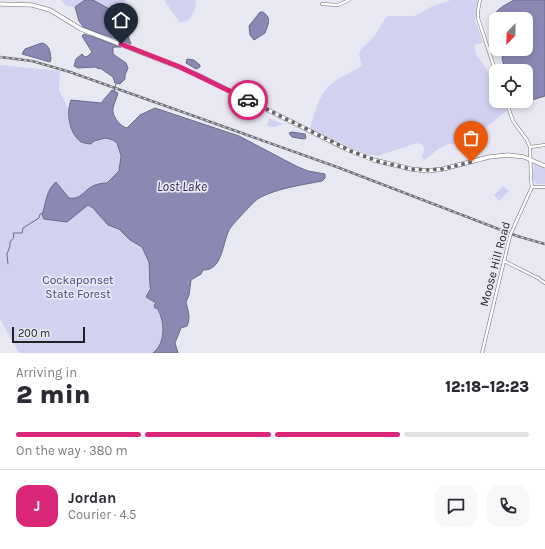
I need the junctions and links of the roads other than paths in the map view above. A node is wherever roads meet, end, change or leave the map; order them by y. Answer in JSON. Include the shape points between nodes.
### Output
{"nodes":[{"id":1,"x":349,"y":0,"type":"edge"},
{"id":2,"x":480,"y":0,"type":"edge"},
{"id":3,"x":0,"y":4,"type":"edge"},
{"id":4,"x":322,"y":4,"type":"dead end"},
{"id":5,"x":493,"y":64,"type":"edge"},
{"id":6,"x":508,"y":108,"type":"edge"},
{"id":7,"x":545,"y":145,"type":"edge"},
{"id":8,"x":530,"y":147,"type":"junction"},
{"id":9,"x":530,"y":159,"type":"junction"},
{"id":10,"x":545,"y":166,"type":"edge"},
{"id":11,"x":532,"y":187,"type":"junction"},
{"id":12,"x":545,"y":187,"type":"edge"},
{"id":13,"x":504,"y":261,"type":"junction"},
{"id":14,"x":545,"y":283,"type":"edge"},
{"id":15,"x":482,"y":353,"type":"edge"}],
"edges":[{"from":1,"to":4,"type":"street","via":[[338,5]]},
{"from":2,"to":5,"type":"street","via":[[478,18]]},
{"from":3,"to":9,"type":"main road","via":[[32,5],[52,11],[82,29],[180,67],[340,146],[374,160],[411,169],[428,170],[501,156]]},
{"from":6,"to":8,"type":"street","via":[[513,121]]},
{"from":7,"to":8,"type":"street"},
{"from":8,"to":9,"type":"street","name":"Moose Hill Road"},
{"from":9,"to":10,"type":"main road"},
{"from":9,"to":11,"type":"street","name":"Moose Hill Road"},
{"from":11,"to":12,"type":"street"},
{"from":11,"to":13,"type":"street","name":"Moose Hill Road","bridge":true,"via":[[510,236]]},
{"from":13,"to":14,"type":"street"},
{"from":13,"to":15,"type":"street","name":"Moose Hill Road"}]}
